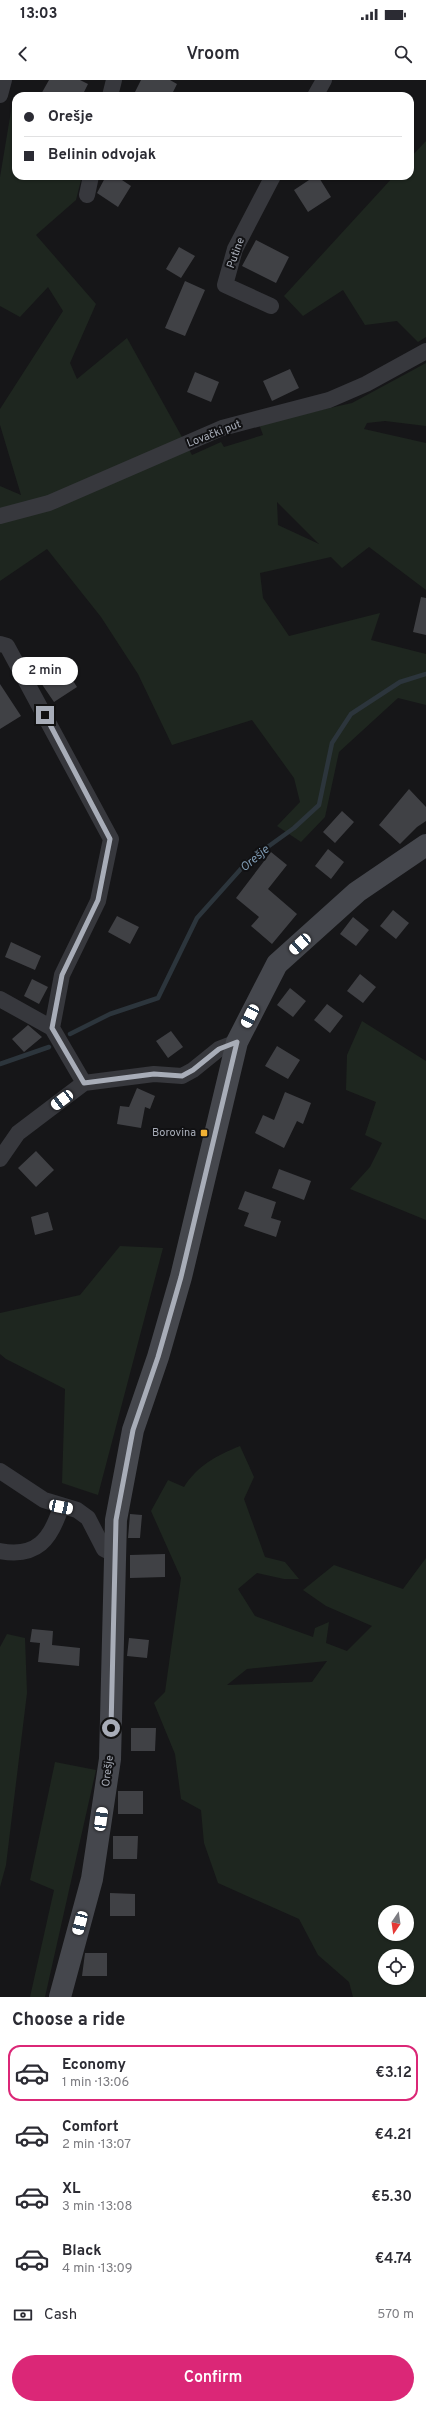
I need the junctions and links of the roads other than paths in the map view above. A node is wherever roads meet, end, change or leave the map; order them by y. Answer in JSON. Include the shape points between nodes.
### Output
{"nodes":[{"id":1,"x":4,"y":80,"type":"edge"},
{"id":2,"x":114,"y":80,"type":"edge"},
{"id":3,"x":324,"y":80,"type":"edge"},
{"id":4,"x":111,"y":92,"type":"edge"},
{"id":5,"x":318,"y":92,"type":"edge"},
{"id":6,"x":0,"y":95,"type":"edge"},
{"id":7,"x":90,"y":180,"type":"edge"},
{"id":8,"x":271,"y":180,"type":"edge"},
{"id":9,"x":87,"y":195,"type":"dead end"},
{"id":10,"x":272,"y":306,"type":"dead end"},
{"id":11,"x":426,"y":351,"type":"edge"},
{"id":12,"x":0,"y":516,"type":"edge"},
{"id":13,"x":0,"y":644,"type":"edge"},
{"id":14,"x":426,"y":845,"type":"edge"},
{"id":15,"x":0,"y":999,"type":"edge"},
{"id":16,"x":52,"y":1028,"type":"junction"},
{"id":17,"x":237,"y":1042,"type":"junction"},
{"id":18,"x":84,"y":1083,"type":"junction"},
{"id":19,"x":0,"y":1159,"type":"edge"},
{"id":20,"x":0,"y":1471,"type":"edge"},
{"id":21,"x":61,"y":1507,"type":"junction"},
{"id":22,"x":0,"y":1551,"type":"edge"},
{"id":23,"x":114,"y":1554,"type":"junction"},
{"id":24,"x":60,"y":1997,"type":"edge"}],
"edges":[{"from":1,"to":6,"type":"street"},
{"from":2,"to":4,"type":"street"},
{"from":3,"to":5,"type":"street"},
{"from":7,"to":9,"type":"street"},
{"from":8,"to":10,"type":"street","name":"Putine","via":[[235,249],[226,285]]},
{"from":11,"to":12,"type":"street","name":"Lovački put","via":[[366,384],[329,400],[222,428],[56,500]]},
{"from":13,"to":16,"type":"street","via":[[7,646],[110,839],[98,900],[62,975]]},
{"from":14,"to":17,"type":"street","name":"Orešje","via":[[357,892],[277,964]]},
{"from":15,"to":16,"type":"street"},
{"from":16,"to":18,"type":"street"},
{"from":17,"to":18,"type":"street","via":[[219,1049],[182,1076],[154,1074]]},
{"from":17,"to":23,"type":"street","name":"Orešje","via":[[181,1277],[158,1357],[133,1430],[116,1520]]},
{"from":18,"to":19,"type":"street","via":[[18,1133]]},
{"from":20,"to":21,"type":"street","via":[[44,1500]]},
{"from":21,"to":22,"type":"street","via":[[56,1524],[47,1540],[35,1548],[24,1551]]},
{"from":21,"to":23,"type":"street","via":[[77,1510],[88,1518],[104,1549]]},
{"from":23,"to":24,"type":"street","name":"Orešje","via":[[110,1759],[92,1879]]}]}
